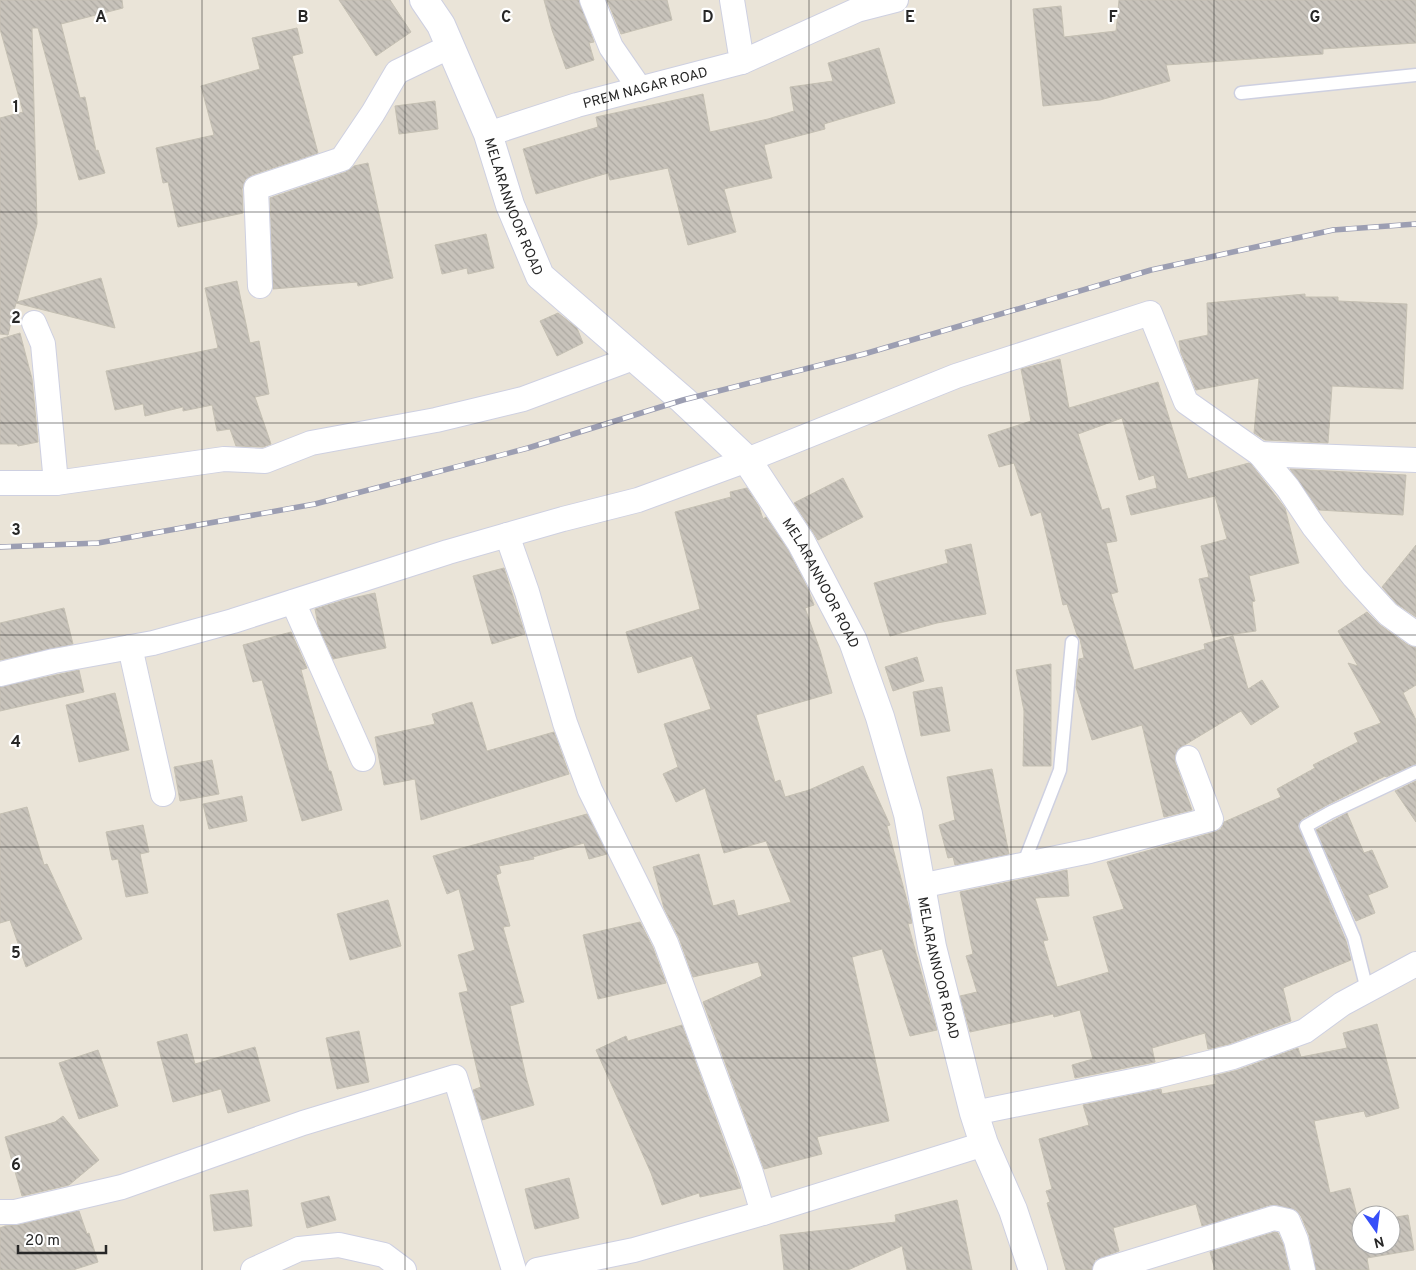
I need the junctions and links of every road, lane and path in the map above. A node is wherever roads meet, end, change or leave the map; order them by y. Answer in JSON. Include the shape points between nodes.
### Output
{"nodes":[{"id":1,"x":424,"y":0,"type":"edge"},
{"id":2,"x":592,"y":0,"type":"edge"},
{"id":3,"x":732,"y":0,"type":"edge"},
{"id":4,"x":896,"y":0,"type":"edge"},
{"id":5,"x":451,"y":46,"type":"junction"},
{"id":6,"x":742,"y":62,"type":"junction"},
{"id":7,"x":1416,"y":76,"type":"edge"},
{"id":8,"x":640,"y":89,"type":"junction"},
{"id":9,"x":1241,"y":94,"type":"dead end"},
{"id":10,"x":488,"y":134,"type":"junction"},
{"id":11,"x":260,"y":286,"type":"dead end"},
{"id":12,"x":34,"y":323,"type":"dead end"},
{"id":13,"x":633,"y":358,"type":"junction"},
{"id":14,"x":1260,"y":454,"type":"junction"},
{"id":15,"x":748,"y":460,"type":"junction"},
{"id":16,"x":1416,"y":460,"type":"edge"},
{"id":17,"x":0,"y":483,"type":"edge"},
{"id":18,"x":56,"y":483,"type":"junction"},
{"id":19,"x":507,"y":535,"type":"junction"},
{"id":20,"x":293,"y":602,"type":"junction"},
{"id":21,"x":1416,"y":634,"type":"edge"},
{"id":22,"x":1072,"y":642,"type":"dead end"},
{"id":23,"x":130,"y":647,"type":"junction"},
{"id":24,"x":0,"y":674,"type":"edge"},
{"id":25,"x":1188,"y":758,"type":"dead end"},
{"id":26,"x":363,"y":759,"type":"dead end"},
{"id":27,"x":1416,"y":772,"type":"edge"},
{"id":28,"x":163,"y":794,"type":"dead end"},
{"id":29,"x":1023,"y":865,"type":"junction"},
{"id":30,"x":920,"y":886,"type":"junction"},
{"id":31,"x":1416,"y":964,"type":"edge"},
{"id":32,"x":1367,"y":990,"type":"junction"},
{"id":33,"x":974,"y":1113,"type":"junction"},
{"id":34,"x":984,"y":1144,"type":"junction"},
{"id":35,"x":0,"y":1212,"type":"edge"},
{"id":36,"x":763,"y":1213,"type":"junction"},
{"id":37,"x":253,"y":1270,"type":"edge"},
{"id":38,"x":404,"y":1270,"type":"edge"},
{"id":39,"x":514,"y":1270,"type":"edge"},
{"id":40,"x":537,"y":1270,"type":"edge"},
{"id":41,"x":1033,"y":1270,"type":"edge"},
{"id":42,"x":1105,"y":1270,"type":"edge"},
{"id":43,"x":1303,"y":1270,"type":"edge"}],
"edges":[{"from":1,"to":5,"type":"street","name":"MELARANNOOR ROAD"},
{"from":2,"to":8,"type":"street","via":[[611,48]]},
{"from":3,"to":6,"type":"street"},
{"from":4,"to":6,"type":"street","name":"PREM NAGAR ROAD","via":[[857,10]]},
{"from":5,"to":10,"type":"street","name":"MELARANNOOR ROAD"},
{"from":5,"to":11,"type":"street","via":[[397,72],[342,159],[256,188]]},
{"from":6,"to":8,"type":"street","name":"PREM NAGAR ROAD"},
{"from":7,"to":9,"type":"lane"},
{"from":8,"to":10,"type":"street","name":"PREM NAGAR ROAD","via":[[577,105]]},
{"from":10,"to":13,"type":"street","name":"MELARANNOOR ROAD","via":[[510,205],[540,276]]},
{"from":12,"to":18,"type":"street","via":[[43,344]]},
{"from":13,"to":15,"type":"street","name":"MELARANNOOR ROAD"},
{"from":13,"to":18,"type":"street","via":[[523,399],[311,444],[265,461],[224,459]]},
{"from":14,"to":15,"type":"street","via":[[1186,402],[1150,313],[956,376]]},
{"from":14,"to":16,"type":"street"},
{"from":14,"to":21,"type":"street","via":[[1354,577],[1388,614]]},
{"from":15,"to":19,"type":"street","via":[[638,500]]},
{"from":15,"to":30,"type":"street","name":"MELARANNOOR ROAD","via":[[801,542],[853,641],[880,717],[908,814]]},
{"from":17,"to":18,"type":"street"},
{"from":19,"to":20,"type":"street"},
{"from":19,"to":36,"type":"street","via":[[527,592],[564,723],[590,790],[666,943]]},
{"from":20,"to":23,"type":"street"},
{"from":20,"to":26,"type":"street"},
{"from":22,"to":29,"type":"lane","via":[[1060,770]]},
{"from":23,"to":24,"type":"street"},
{"from":23,"to":28,"type":"street"},
{"from":25,"to":29,"type":"street","via":[[1211,819]]},
{"from":27,"to":32,"type":"lane","via":[[1306,826],[1354,938]]},
{"from":29,"to":30,"type":"street"},
{"from":30,"to":33,"type":"street","name":"MELARANNOOR ROAD"},
{"from":31,"to":32,"type":"street"},
{"from":32,"to":33,"type":"street","via":[[1305,1031],[1233,1057]]},
{"from":33,"to":34,"type":"street","name":"MELARANNOOR ROAD"},
{"from":34,"to":36,"type":"street"},
{"from":34,"to":41,"type":"street","name":"MELARANNOOR ROAD","via":[[1013,1210]]},
{"from":35,"to":39,"type":"street","via":[[15,1212],[122,1186],[303,1123],[455,1078]]},
{"from":36,"to":40,"type":"street","via":[[634,1250]]},
{"from":37,"to":38,"type":"street","via":[[299,1249],[339,1245],[384,1255]]},
{"from":42,"to":43,"type":"street","via":[[1274,1218],[1288,1221]]}]}
